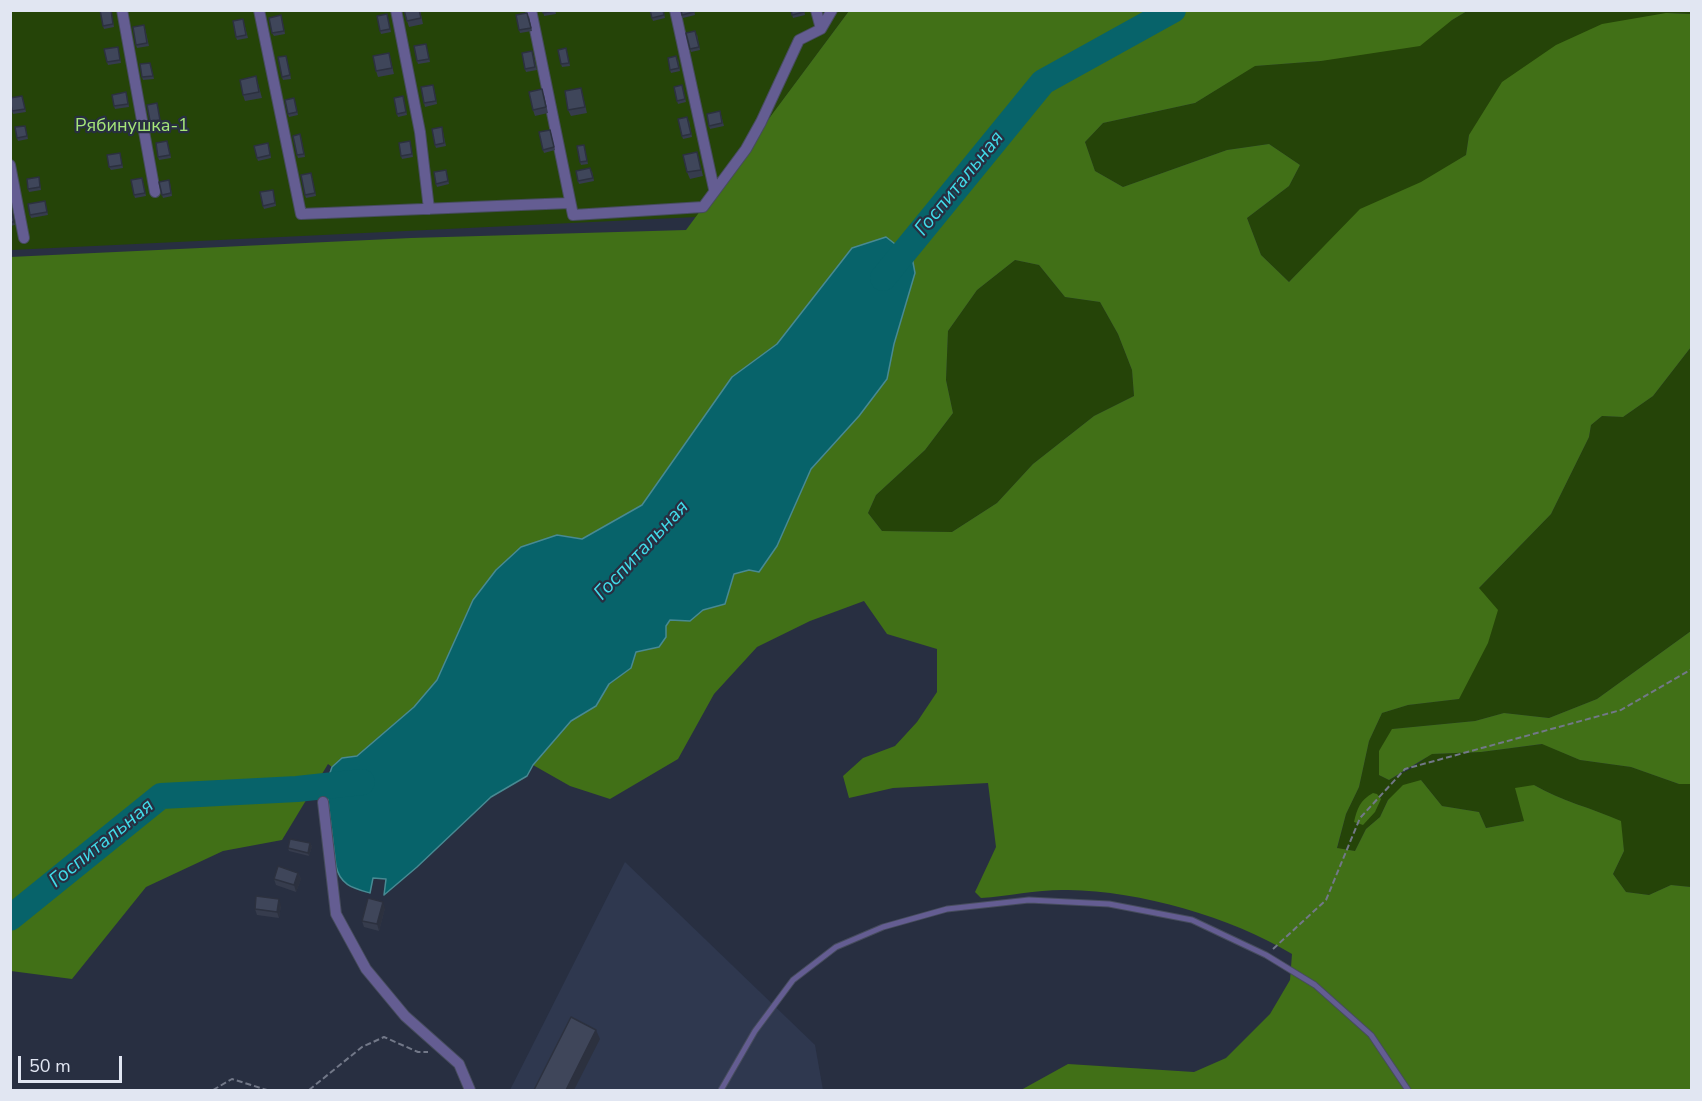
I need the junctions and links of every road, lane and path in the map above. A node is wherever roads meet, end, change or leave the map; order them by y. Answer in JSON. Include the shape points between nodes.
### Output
{"nodes":[{"id":1,"x":122,"y":10,"type":"edge"},
{"id":2,"x":259,"y":10,"type":"edge"},
{"id":3,"x":396,"y":10,"type":"edge"},
{"id":4,"x":531,"y":10,"type":"edge"},
{"id":5,"x":675,"y":10,"type":"edge"},
{"id":6,"x":816,"y":10,"type":"edge"},
{"id":7,"x":832,"y":10,"type":"edge"},
{"id":8,"x":820,"y":29,"type":"junction"},
{"id":9,"x":10,"y":165,"type":"edge"},
{"id":10,"x":714,"y":189,"type":"junction"},
{"id":11,"x":155,"y":192,"type":"dead end"},
{"id":12,"x":570,"y":203,"type":"junction"},
{"id":13,"x":429,"y":209,"type":"junction"},
{"id":14,"x":24,"y":238,"type":"dead end"},
{"id":15,"x":1692,"y":669,"type":"edge"},
{"id":16,"x":323,"y":802,"type":"dead end"},
{"id":17,"x":1266,"y":955,"type":"junction"},
{"id":18,"x":446,"y":1053,"type":"junction"},
{"id":19,"x":213,"y":1090,"type":"edge"},
{"id":20,"x":267,"y":1090,"type":"edge"},
{"id":21,"x":309,"y":1090,"type":"edge"},
{"id":22,"x":470,"y":1090,"type":"edge"},
{"id":23,"x":721,"y":1090,"type":"edge"},
{"id":24,"x":1408,"y":1090,"type":"edge"}],
"edges":[{"from":1,"to":11,"type":"street"},
{"from":2,"to":13,"type":"street","via":[[301,214]]},
{"from":3,"to":13,"type":"street","via":[[420,132]]},
{"from":4,"to":12,"type":"street"},
{"from":5,"to":10,"type":"street"},
{"from":6,"to":8,"type":"street"},
{"from":7,"to":8,"type":"street"},
{"from":8,"to":10,"type":"street","via":[[799,40],[746,149]]},
{"from":9,"to":14,"type":"street"},
{"from":10,"to":12,"type":"street","via":[[702,207],[573,215]]},
{"from":12,"to":13,"type":"street"},
{"from":15,"to":17,"type":"path","via":[[1621,710],[1405,769],[1360,818],[1326,900]]},
{"from":16,"to":18,"type":"street","via":[[336,914],[366,969],[405,1016]]},
{"from":17,"to":23,"type":"lane","via":[[1192,920],[1109,904],[1029,900],[947,909],[883,927],[836,947],[793,980],[755,1031]]},
{"from":17,"to":24,"type":"lane","via":[[1315,985],[1371,1035]]},
{"from":18,"to":21,"type":"path","via":[[418,1052],[384,1037],[362,1047]]},
{"from":18,"to":22,"type":"street","via":[[459,1064]]},
{"from":19,"to":20,"type":"path","via":[[232,1079]]}]}
